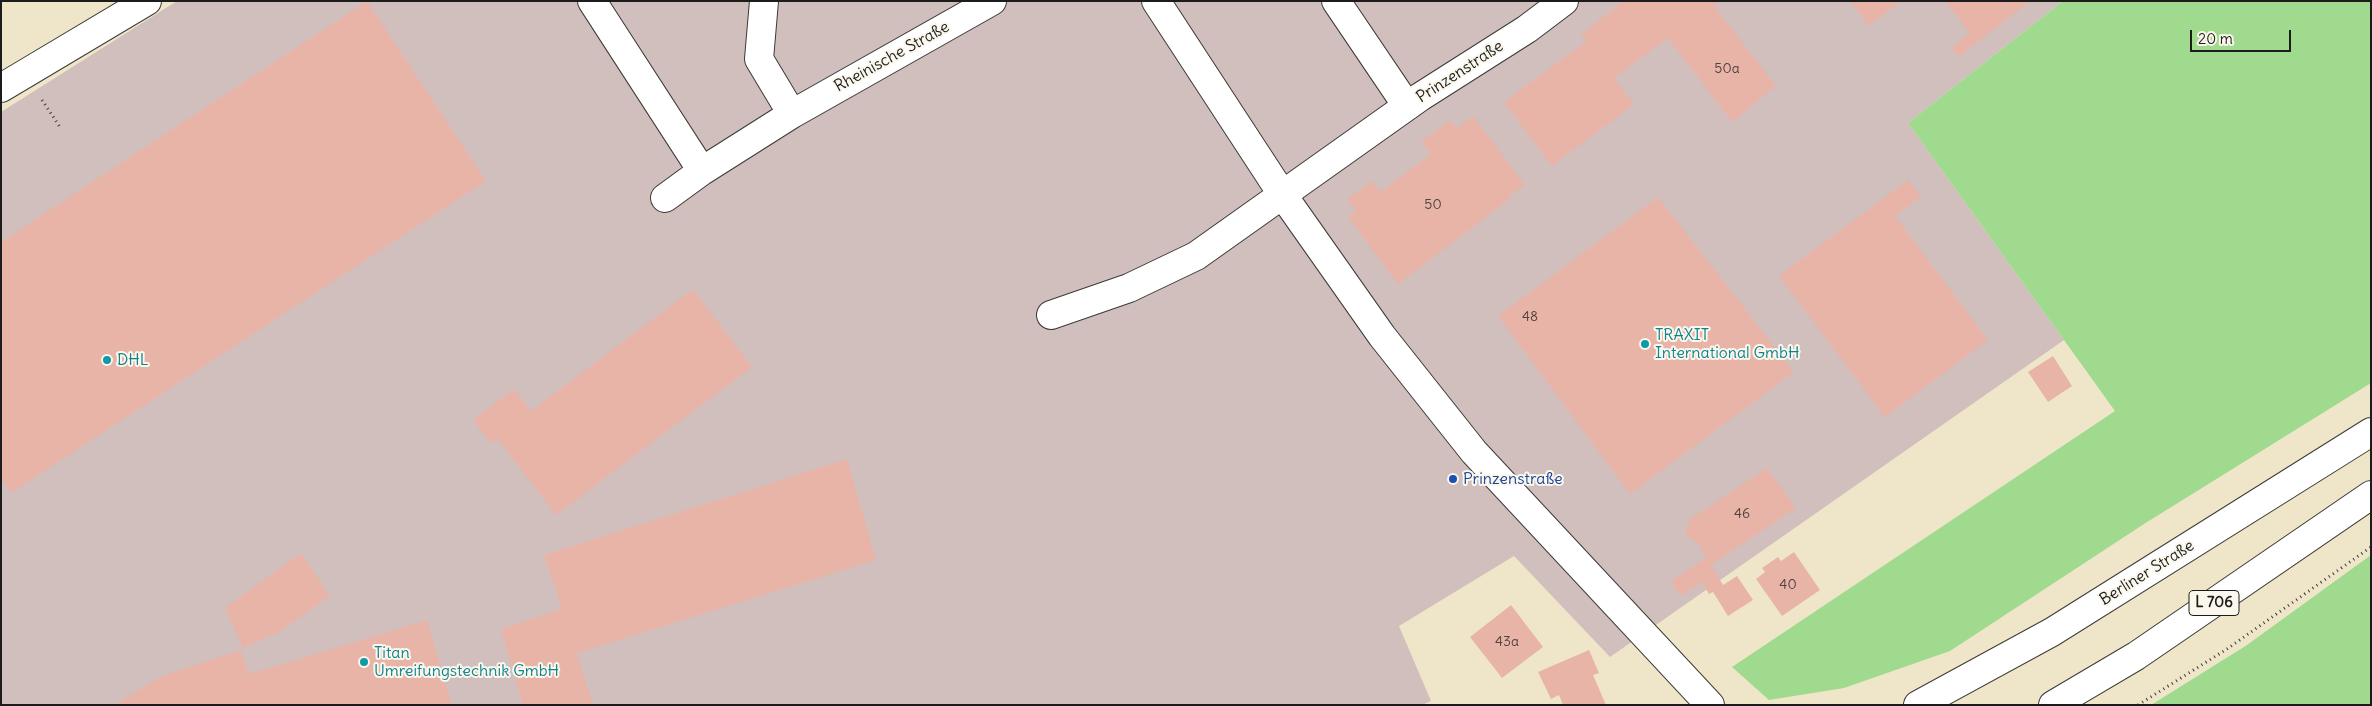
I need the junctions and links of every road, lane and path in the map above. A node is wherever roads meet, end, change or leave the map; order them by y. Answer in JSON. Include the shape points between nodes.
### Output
{"nodes":[{"id":1,"x":147,"y":1,"type":"edge"},
{"id":2,"x":592,"y":1,"type":"edge"},
{"id":3,"x":764,"y":1,"type":"edge"},
{"id":4,"x":992,"y":1,"type":"edge"},
{"id":5,"x":1156,"y":1,"type":"edge"},
{"id":6,"x":1336,"y":1,"type":"edge"},
{"id":7,"x":1564,"y":1,"type":"edge"},
{"id":8,"x":1,"y":88,"type":"edge"},
{"id":9,"x":1407,"y":106,"type":"junction"},
{"id":10,"x":792,"y":114,"type":"junction"},
{"id":11,"x":702,"y":171,"type":"junction"},
{"id":12,"x":1282,"y":194,"type":"junction"},
{"id":13,"x":665,"y":198,"type":"dead end"},
{"id":14,"x":1051,"y":315,"type":"dead end"},
{"id":15,"x":2371,"y":432,"type":"edge"},
{"id":16,"x":2371,"y":495,"type":"edge"},
{"id":17,"x":2371,"y":548,"type":"edge"},
{"id":18,"x":1710,"y":705,"type":"edge"},
{"id":19,"x":1918,"y":705,"type":"edge"},
{"id":20,"x":2053,"y":705,"type":"edge"},
{"id":21,"x":2138,"y":705,"type":"edge"}],
"edges":[{"from":1,"to":8,"type":"street"},
{"from":2,"to":11,"type":"street"},
{"from":3,"to":10,"type":"street","via":[[759,59]]},
{"from":4,"to":10,"type":"street","name":"Rheinische Straße"},
{"from":5,"to":12,"type":"street"},
{"from":6,"to":9,"type":"street"},
{"from":7,"to":9,"type":"street","name":"Prinzenstraße","via":[[1527,29]]},
{"from":9,"to":12,"type":"street","name":"Prinzenstraße"},
{"from":10,"to":11,"type":"street","name":"Rheinische Straße"},
{"from":11,"to":13,"type":"street","name":"Rheinische Straße"},
{"from":12,"to":14,"type":"street","name":"Prinzenstraße","via":[[1196,256],[1129,288]]},
{"from":12,"to":18,"type":"street","via":[[1382,336],[1474,452]]},
{"from":15,"to":19,"type":"street","name":"Berliner Straße","via":[[2052,632]]},
{"from":16,"to":20,"type":"street","number":"L 706","via":[[2136,656]]},
{"from":17,"to":21,"type":"path","via":[[2226,649]]}]}
